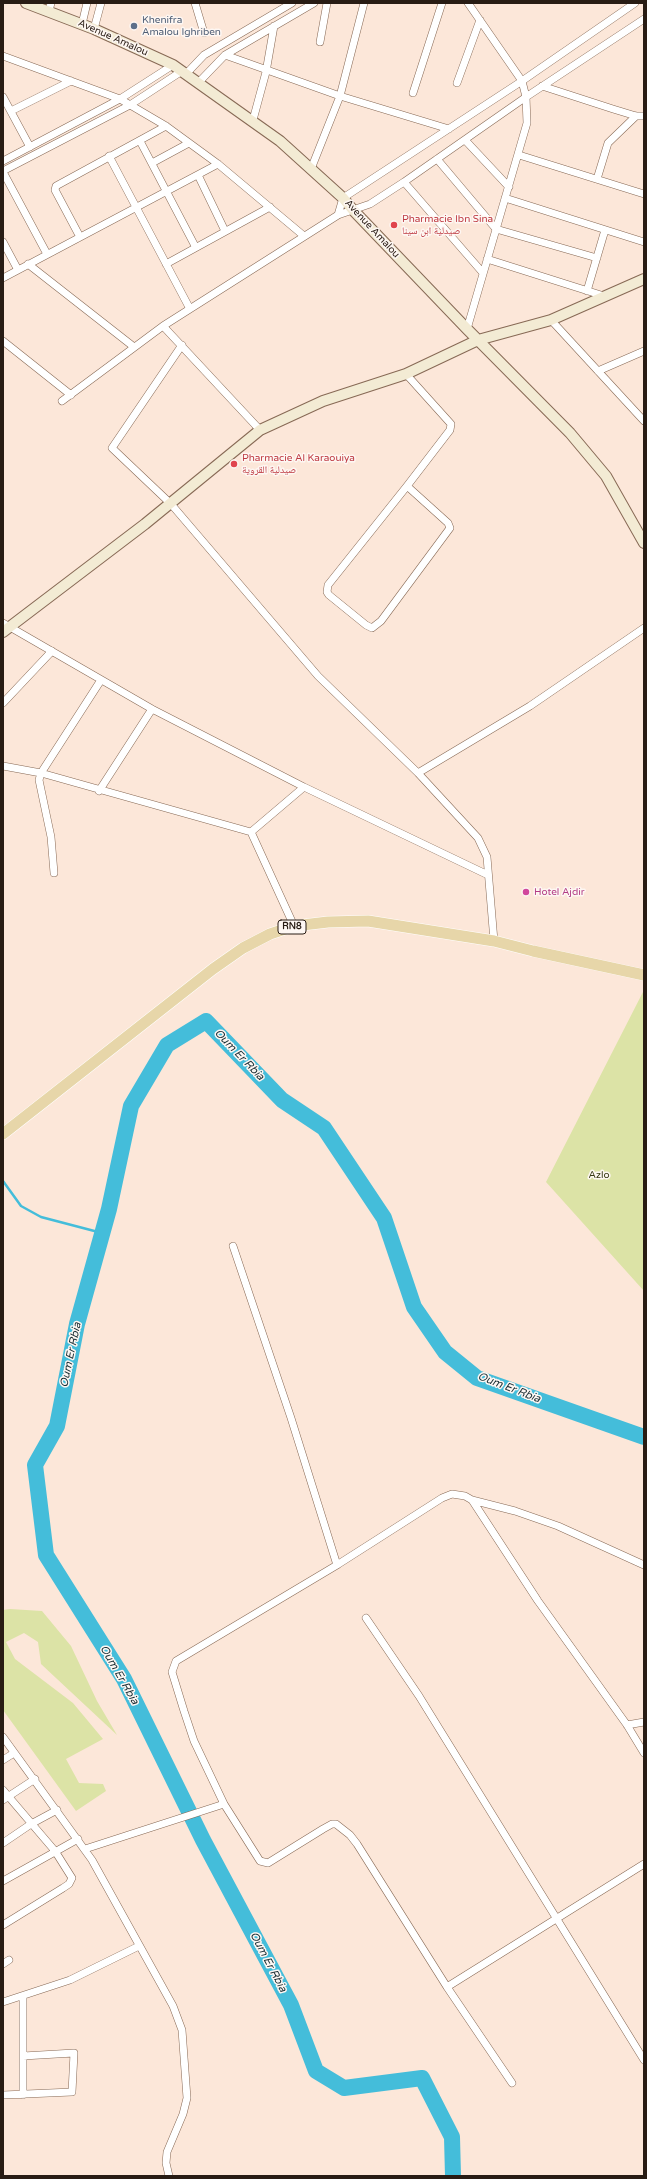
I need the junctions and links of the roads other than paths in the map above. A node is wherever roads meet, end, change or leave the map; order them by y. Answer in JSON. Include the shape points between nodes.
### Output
{"nodes":[{"id":1,"x":26,"y":3,"type":"edge"},
{"id":2,"x":87,"y":3,"type":"edge"},
{"id":3,"x":101,"y":3,"type":"edge"},
{"id":4,"x":195,"y":3,"type":"edge"},
{"id":5,"x":292,"y":3,"type":"edge"},
{"id":6,"x":314,"y":3,"type":"edge"},
{"id":7,"x":327,"y":3,"type":"edge"},
{"id":8,"x":364,"y":3,"type":"edge"},
{"id":9,"x":442,"y":3,"type":"edge"},
{"id":10,"x":468,"y":3,"type":"edge"},
{"id":11,"x":635,"y":3,"type":"edge"},
{"id":12,"x":50,"y":7,"type":"edge"},
{"id":13,"x":644,"y":18,"type":"edge"},
{"id":14,"x":480,"y":20,"type":"junction"},
{"id":15,"x":82,"y":24,"type":"junction"},
{"id":16,"x":274,"y":26,"type":"junction"},
{"id":17,"x":94,"y":29,"type":"junction"},
{"id":18,"x":204,"y":33,"type":"dead end"},
{"id":19,"x":320,"y":42,"type":"dead end"},
{"id":20,"x":225,"y":55,"type":"junction"},
{"id":21,"x":3,"y":56,"type":"edge"},
{"id":22,"x":173,"y":65,"type":"junction"},
{"id":23,"x":184,"y":72,"type":"junction"},
{"id":24,"x":266,"y":72,"type":"junction"},
{"id":25,"x":71,"y":81,"type":"junction"},
{"id":26,"x":522,"y":81,"type":"junction"},
{"id":27,"x":199,"y":82,"type":"junction"},
{"id":28,"x":457,"y":83,"type":"dead end"},
{"id":29,"x":542,"y":86,"type":"junction"},
{"id":30,"x":413,"y":93,"type":"dead end"},
{"id":31,"x":340,"y":96,"type":"junction"},
{"id":32,"x":3,"y":97,"type":"edge"},
{"id":33,"x":526,"y":97,"type":"junction"},
{"id":34,"x":120,"y":99,"type":"junction"},
{"id":35,"x":130,"y":105,"type":"junction"},
{"id":36,"x":11,"y":111,"type":"junction"},
{"id":37,"x":640,"y":116,"type":"edge"},
{"id":38,"x":253,"y":120,"type":"junction"},
{"id":39,"x":166,"y":126,"type":"junction"},
{"id":40,"x":448,"y":129,"type":"junction"},
{"id":41,"x":140,"y":140,"type":"junction"},
{"id":42,"x":465,"y":140,"type":"junction"},
{"id":43,"x":189,"y":143,"type":"junction"},
{"id":44,"x":30,"y":147,"type":"junction"},
{"id":45,"x":519,"y":155,"type":"junction"},
{"id":46,"x":109,"y":156,"type":"junction"},
{"id":47,"x":437,"y":159,"type":"junction"},
{"id":48,"x":3,"y":161,"type":"edge"},
{"id":49,"x":152,"y":163,"type":"junction"},
{"id":50,"x":218,"y":164,"type":"junction"},
{"id":51,"x":311,"y":169,"type":"junction"},
{"id":52,"x":3,"y":172,"type":"edge"},
{"id":53,"x":198,"y":175,"type":"junction"},
{"id":54,"x":597,"y":179,"type":"junction"},
{"id":55,"x":404,"y":182,"type":"junction"},
{"id":56,"x":509,"y":187,"type":"junction"},
{"id":57,"x":166,"y":192,"type":"junction"},
{"id":58,"x":644,"y":194,"type":"edge"},
{"id":59,"x":343,"y":198,"type":"junction"},
{"id":60,"x":506,"y":198,"type":"junction"},
{"id":61,"x":270,"y":207,"type":"junction"},
{"id":62,"x":136,"y":208,"type":"junction"},
{"id":63,"x":353,"y":210,"type":"junction"},
{"id":64,"x":338,"y":214,"type":"junction"},
{"id":65,"x":496,"y":229,"type":"junction"},
{"id":66,"x":605,"y":230,"type":"junction"},
{"id":67,"x":225,"y":231,"type":"junction"},
{"id":68,"x":304,"y":236,"type":"junction"},
{"id":69,"x":80,"y":237,"type":"junction"},
{"id":70,"x":644,"y":242,"type":"edge"},
{"id":71,"x":3,"y":243,"type":"edge"},
{"id":72,"x":195,"y":246,"type":"junction"},
{"id":73,"x":48,"y":254,"type":"junction"},
{"id":74,"x":597,"y":258,"type":"junction"},
{"id":75,"x":487,"y":259,"type":"junction"},
{"id":76,"x":28,"y":264,"type":"junction"},
{"id":77,"x":166,"y":264,"type":"junction"},
{"id":78,"x":18,"y":270,"type":"junction"},
{"id":79,"x":483,"y":273,"type":"junction"},
{"id":80,"x":3,"y":278,"type":"edge"},
{"id":81,"x":644,"y":279,"type":"edge"},
{"id":82,"x":587,"y":291,"type":"junction"},
{"id":83,"x":604,"y":296,"type":"junction"},
{"id":84,"x":190,"y":309,"type":"junction"},
{"id":85,"x":551,"y":320,"type":"junction"},
{"id":86,"x":163,"y":326,"type":"junction"},
{"id":87,"x":467,"y":329,"type":"junction"},
{"id":88,"x":3,"y":340,"type":"edge"},
{"id":89,"x":478,"y":340,"type":"junction"},
{"id":90,"x":182,"y":345,"type":"junction"},
{"id":91,"x":134,"y":347,"type":"junction"},
{"id":92,"x":644,"y":351,"type":"edge"},
{"id":93,"x":598,"y":371,"type":"junction"},
{"id":94,"x":406,"y":374,"type":"junction"},
{"id":95,"x":70,"y":395,"type":"junction"},
{"id":96,"x":62,"y":401,"type":"dead end"},
{"id":97,"x":644,"y":422,"type":"edge"},
{"id":98,"x":260,"y":430,"type":"junction"},
{"id":99,"x":407,"y":486,"type":"junction"},
{"id":100,"x":170,"y":504,"type":"junction"},
{"id":101,"x":644,"y":543,"type":"edge"},
{"id":102,"x":5,"y":627,"type":"edge"},
{"id":103,"x":644,"y":628,"type":"edge"},
{"id":104,"x":52,"y":651,"type":"junction"},
{"id":105,"x":101,"y":680,"type":"junction"},
{"id":106,"x":3,"y":704,"type":"edge"},
{"id":107,"x":152,"y":709,"type":"junction"},
{"id":108,"x":3,"y":766,"type":"edge"},
{"id":109,"x":418,"y":772,"type":"junction"},
{"id":110,"x":41,"y":773,"type":"junction"},
{"id":111,"x":304,"y":787,"type":"junction"},
{"id":112,"x":99,"y":791,"type":"junction"},
{"id":113,"x":250,"y":832,"type":"junction"},
{"id":114,"x":54,"y":873,"type":"dead end"},
{"id":115,"x":488,"y":875,"type":"junction"},
{"id":116,"x":294,"y":926,"type":"junction"},
{"id":117,"x":494,"y":941,"type":"junction"},
{"id":118,"x":644,"y":975,"type":"edge"},
{"id":119,"x":3,"y":1134,"type":"edge"},
{"id":120,"x":233,"y":1246,"type":"dead end"},
{"id":121,"x":472,"y":1500,"type":"junction"},
{"id":122,"x":337,"y":1565,"type":"junction"},
{"id":123,"x":644,"y":1565,"type":"edge"},
{"id":124,"x":366,"y":1618,"type":"dead end"},
{"id":125,"x":644,"y":1722,"type":"edge"},
{"id":126,"x":627,"y":1725,"type":"junction"},
{"id":127,"x":3,"y":1737,"type":"edge"},
{"id":128,"x":14,"y":1753,"type":"junction"},
{"id":129,"x":644,"y":1753,"type":"edge"},
{"id":130,"x":3,"y":1760,"type":"edge"},
{"id":131,"x":35,"y":1779,"type":"junction"},
{"id":132,"x":3,"y":1790,"type":"edge"},
{"id":133,"x":6,"y":1798,"type":"edge"},
{"id":134,"x":224,"y":1804,"type":"junction"},
{"id":135,"x":57,"y":1810,"type":"junction"},
{"id":136,"x":31,"y":1824,"type":"junction"},
{"id":137,"x":78,"y":1839,"type":"junction"},
{"id":138,"x":3,"y":1843,"type":"edge"},
{"id":139,"x":84,"y":1849,"type":"junction"},
{"id":140,"x":55,"y":1851,"type":"junction"},
{"id":141,"x":644,"y":1864,"type":"edge"},
{"id":142,"x":3,"y":1880,"type":"edge"},
{"id":143,"x":557,"y":1918,"type":"junction"},
{"id":144,"x":3,"y":1925,"type":"edge"},
{"id":145,"x":139,"y":1946,"type":"junction"},
{"id":146,"x":447,"y":1987,"type":"junction"},
{"id":147,"x":23,"y":1997,"type":"junction"},
{"id":148,"x":3,"y":2002,"type":"edge"},
{"id":149,"x":23,"y":2056,"type":"junction"},
{"id":150,"x":644,"y":2060,"type":"edge"},
{"id":151,"x":512,"y":2083,"type":"dead end"},
{"id":152,"x":3,"y":2095,"type":"edge"},
{"id":153,"x":23,"y":2095,"type":"junction"},
{"id":154,"x":169,"y":2176,"type":"edge"}],
"edges":[{"from":1,"to":12,"type":"main road","name":"Avenue Amalou"},
{"from":2,"to":15,"type":"street"},
{"from":3,"to":17,"type":"street"},
{"from":4,"to":18,"type":"street"},
{"from":5,"to":23,"type":"street","via":[[204,55]]},
{"from":6,"to":16,"type":"street"},
{"from":7,"to":19,"type":"street"},
{"from":8,"to":31,"type":"street"},
{"from":9,"to":30,"type":"street"},
{"from":10,"to":14,"type":"street"},
{"from":11,"to":26,"type":"street"},
{"from":12,"to":15,"type":"main road","name":"Avenue Amalou"},
{"from":13,"to":29,"type":"street"},
{"from":14,"to":26,"type":"street"},
{"from":14,"to":28,"type":"street"},
{"from":15,"to":17,"type":"main road","name":"Avenue Amalou"},
{"from":16,"to":20,"type":"street"},
{"from":16,"to":24,"type":"street"},
{"from":17,"to":22,"type":"main road","name":"Avenue Amalou"},
{"from":20,"to":24,"type":"street"},
{"from":20,"to":27,"type":"street"},
{"from":21,"to":25,"type":"street"},
{"from":22,"to":23,"type":"main road","name":"Avenue Amalou"},
{"from":22,"to":34,"type":"street"},
{"from":23,"to":27,"type":"main road","name":"Avenue Amalou"},
{"from":23,"to":35,"type":"street"},
{"from":24,"to":31,"type":"street"},
{"from":24,"to":38,"type":"street"},
{"from":25,"to":34,"type":"street"},
{"from":25,"to":36,"type":"street"},
{"from":26,"to":33,"type":"street"},
{"from":26,"to":40,"type":"street"},
{"from":27,"to":38,"type":"main road","name":"Avenue Amalou"},
{"from":29,"to":33,"type":"street"},
{"from":29,"to":37,"type":"street"},
{"from":31,"to":40,"type":"street"},
{"from":31,"to":51,"type":"street"},
{"from":32,"to":36,"type":"street"},
{"from":33,"to":42,"type":"street"},
{"from":33,"to":45,"type":"street","via":[[527,122]]},
{"from":34,"to":35,"type":"street"},
{"from":34,"to":44,"type":"street"},
{"from":35,"to":39,"type":"street"},
{"from":35,"to":52,"type":"street"},
{"from":36,"to":44,"type":"street"},
{"from":37,"to":54,"type":"street","via":[[608,144]]},
{"from":38,"to":51,"type":"main road","name":"Avenue Amalou"},
{"from":39,"to":41,"type":"street"},
{"from":39,"to":43,"type":"street"},
{"from":40,"to":59,"type":"street"},
{"from":41,"to":46,"type":"street"},
{"from":41,"to":49,"type":"street"},
{"from":42,"to":47,"type":"street"},
{"from":42,"to":56,"type":"street"},
{"from":43,"to":49,"type":"street"},
{"from":43,"to":50,"type":"street"},
{"from":44,"to":48,"type":"street"},
{"from":45,"to":54,"type":"street"},
{"from":45,"to":56,"type":"street"},
{"from":46,"to":62,"type":"street"},
{"from":46,"to":69,"type":"street","via":[[56,186],[55,190]]},
{"from":47,"to":55,"type":"street"},
{"from":47,"to":65,"type":"street"},
{"from":49,"to":57,"type":"street"},
{"from":50,"to":53,"type":"street"},
{"from":50,"to":61,"type":"street"},
{"from":51,"to":59,"type":"main road","name":"Avenue Amalou"},
{"from":52,"to":73,"type":"street"},
{"from":53,"to":57,"type":"street"},
{"from":53,"to":67,"type":"street"},
{"from":54,"to":58,"type":"street"},
{"from":55,"to":63,"type":"street","via":[[370,204]]},
{"from":55,"to":79,"type":"street"},
{"from":56,"to":60,"type":"street"},
{"from":57,"to":62,"type":"street"},
{"from":57,"to":72,"type":"street"},
{"from":59,"to":63,"type":"main road","name":"Avenue Amalou"},
{"from":59,"to":64,"type":"street"},
{"from":60,"to":65,"type":"street"},
{"from":60,"to":66,"type":"street"},
{"from":61,"to":67,"type":"street"},
{"from":61,"to":68,"type":"street"},
{"from":62,"to":69,"type":"street"},
{"from":62,"to":77,"type":"street"},
{"from":63,"to":64,"type":"street"},
{"from":63,"to":87,"type":"main road","name":"Avenue Amalou"},
{"from":64,"to":68,"type":"street"},
{"from":65,"to":74,"type":"street"},
{"from":65,"to":75,"type":"street"},
{"from":66,"to":70,"type":"street"},
{"from":66,"to":74,"type":"street"},
{"from":67,"to":72,"type":"street"},
{"from":68,"to":84,"type":"street"},
{"from":69,"to":73,"type":"street"},
{"from":71,"to":78,"type":"street"},
{"from":72,"to":77,"type":"street"},
{"from":73,"to":76,"type":"street"},
{"from":74,"to":82,"type":"street"},
{"from":75,"to":79,"type":"street"},
{"from":75,"to":82,"type":"street"},
{"from":76,"to":78,"type":"street"},
{"from":76,"to":91,"type":"street"},
{"from":77,"to":84,"type":"street"},
{"from":78,"to":80,"type":"street"},
{"from":79,"to":87,"type":"street"},
{"from":81,"to":83,"type":"main road"},
{"from":82,"to":83,"type":"street"},
{"from":83,"to":85,"type":"main road"},
{"from":84,"to":86,"type":"street"},
{"from":85,"to":89,"type":"main road"},
{"from":85,"to":93,"type":"street"},
{"from":86,"to":90,"type":"street"},
{"from":86,"to":91,"type":"street"},
{"from":87,"to":89,"type":"main road","name":"Avenue Amalou"},
{"from":88,"to":95,"type":"street"},
{"from":89,"to":94,"type":"main road"},
{"from":89,"to":101,"type":"main road","name":"Avenue Amalou","via":[[570,434],[602,471]]},
{"from":90,"to":98,"type":"street"},
{"from":90,"to":100,"type":"street","via":[[112,448]]},
{"from":91,"to":95,"type":"street"},
{"from":92,"to":93,"type":"street"},
{"from":93,"to":97,"type":"street"},
{"from":94,"to":98,"type":"main road","via":[[323,401]]},
{"from":94,"to":99,"type":"street","via":[[451,424],[450,430]]},
{"from":95,"to":96,"type":"street"},
{"from":98,"to":100,"type":"main road"},
{"from":99,"to":99,"type":"street","via":[[327,589],[329,595],[372,628],[381,621],[450,528]]},
{"from":100,"to":102,"type":"main road","via":[[94,564]]},
{"from":100,"to":109,"type":"street","via":[[318,676]]},
{"from":102,"to":104,"type":"street"},
{"from":103,"to":109,"type":"street","via":[[530,706]]},
{"from":104,"to":105,"type":"street"},
{"from":104,"to":106,"type":"street"},
{"from":105,"to":107,"type":"street"},
{"from":105,"to":110,"type":"street"},
{"from":107,"to":111,"type":"street"},
{"from":107,"to":112,"type":"street"},
{"from":108,"to":110,"type":"street"},
{"from":109,"to":115,"type":"street","via":[[478,838],[487,857]]},
{"from":110,"to":112,"type":"street"},
{"from":110,"to":114,"type":"street","via":[[39,780],[51,837]]},
{"from":111,"to":113,"type":"street"},
{"from":111,"to":115,"type":"street"},
{"from":112,"to":113,"type":"street"},
{"from":113,"to":116,"type":"street"},
{"from":115,"to":117,"type":"street"},
{"from":116,"to":117,"type":"main road","number":"RN8","via":[[368,921]]},
{"from":116,"to":119,"type":"main road","number":"RN8","via":[[270,934],[243,948],[213,969]]},
{"from":117,"to":118,"type":"main road","number":"RN8"},
{"from":120,"to":122,"type":"street","via":[[292,1418]]},
{"from":121,"to":122,"type":"street","via":[[452,1494],[442,1498]]},
{"from":121,"to":123,"type":"street","via":[[558,1526]]},
{"from":121,"to":126,"type":"street","via":[[538,1601]]},
{"from":122,"to":134,"type":"street","via":[[181,1657],[173,1667],[173,1676],[194,1741]]},
{"from":124,"to":143,"type":"street","via":[[419,1696]]},
{"from":125,"to":126,"type":"street"},
{"from":126,"to":129,"type":"street"},
{"from":127,"to":128,"type":"street"},
{"from":128,"to":130,"type":"street"},
{"from":128,"to":131,"type":"street"},
{"from":131,"to":133,"type":"street"},
{"from":131,"to":135,"type":"street"},
{"from":132,"to":133,"type":"street"},
{"from":133,"to":136,"type":"street"},
{"from":134,"to":139,"type":"street"},
{"from":134,"to":146,"type":"street","via":[[264,1864],[273,1862],[332,1824],[345,1830],[357,1844]]},
{"from":135,"to":136,"type":"street"},
{"from":135,"to":137,"type":"street"},
{"from":136,"to":138,"type":"street"},
{"from":136,"to":140,"type":"street"},
{"from":137,"to":139,"type":"street"},
{"from":137,"to":140,"type":"street"},
{"from":139,"to":145,"type":"street"},
{"from":140,"to":142,"type":"street"},
{"from":140,"to":144,"type":"street","via":[[69,1871],[71,1881]]},
{"from":141,"to":143,"type":"street"},
{"from":143,"to":146,"type":"street"},
{"from":143,"to":150,"type":"street"},
{"from":145,"to":147,"type":"street","via":[[70,1980]]},
{"from":145,"to":154,"type":"street","via":[[173,2006],[182,2030],[187,2098],[183,2114],[166,2152]]},
{"from":146,"to":151,"type":"street"},
{"from":147,"to":148,"type":"street"},
{"from":147,"to":149,"type":"street"},
{"from":149,"to":153,"type":"street"},
{"from":149,"to":153,"type":"street","via":[[74,2053],[72,2092]]},
{"from":152,"to":153,"type":"street"}]}
